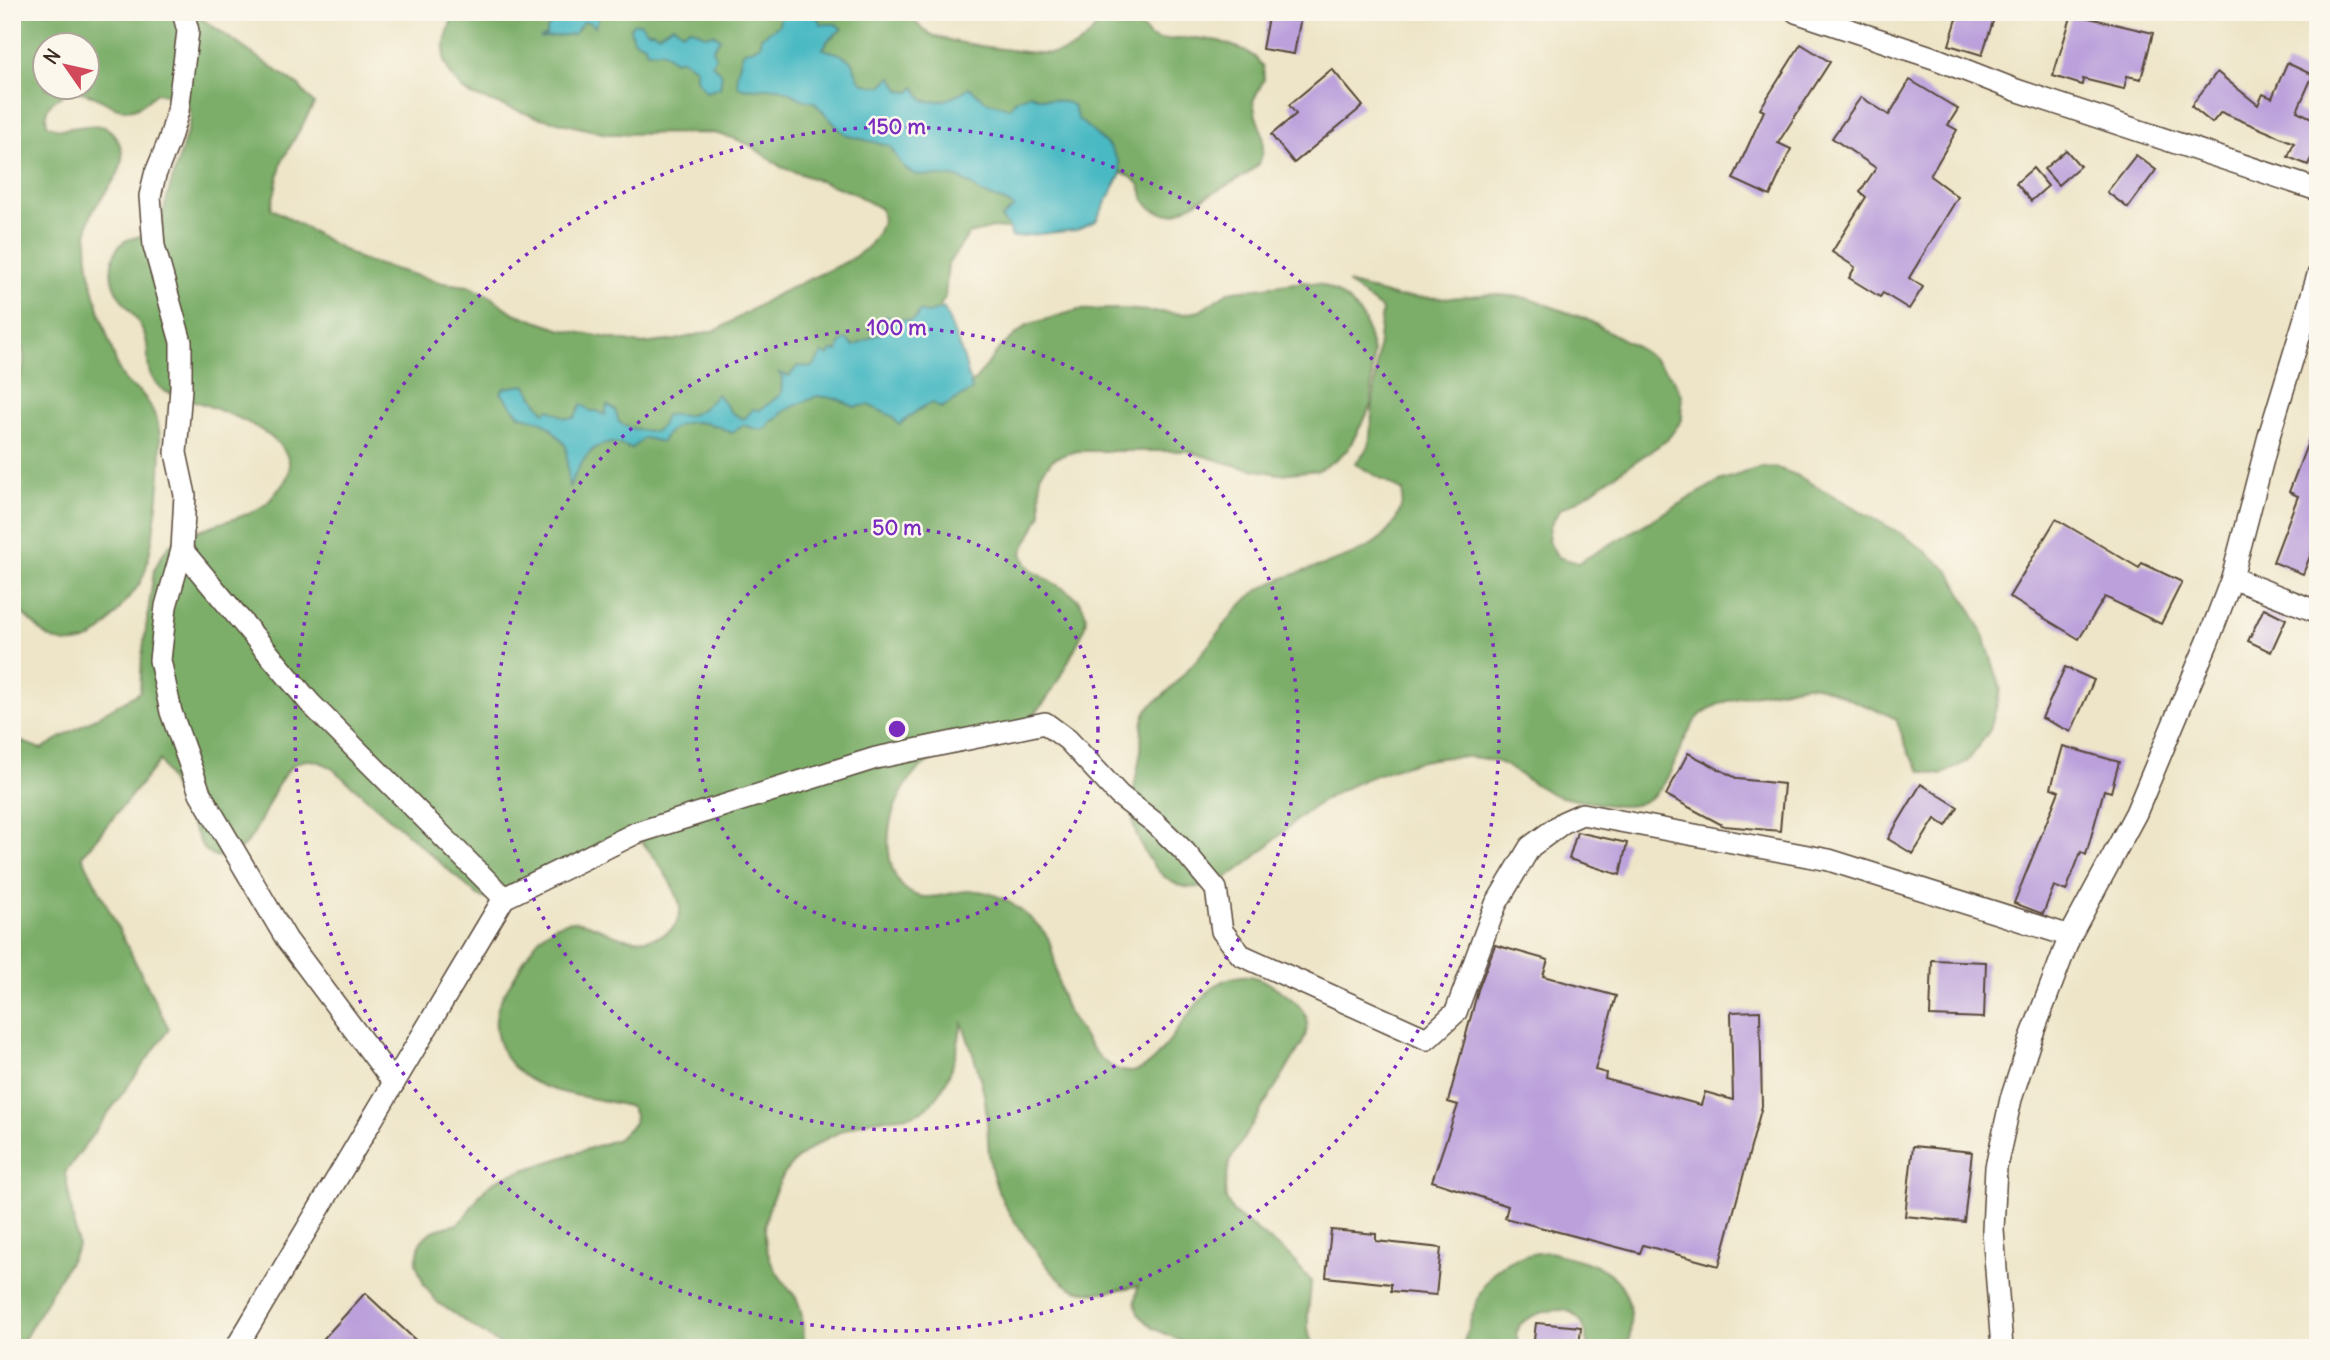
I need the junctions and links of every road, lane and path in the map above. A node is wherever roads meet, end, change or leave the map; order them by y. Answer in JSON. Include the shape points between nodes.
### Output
{"nodes":[{"id":1,"x":183,"y":12,"type":"edge"},
{"id":2,"x":1796,"y":12,"type":"edge"},
{"id":3,"x":2318,"y":190,"type":"edge"},
{"id":4,"x":2318,"y":275,"type":"edge"},
{"id":5,"x":182,"y":550,"type":"junction"},
{"id":6,"x":2232,"y":578,"type":"junction"},
{"id":7,"x":2318,"y":612,"type":"edge"},
{"id":8,"x":505,"y":898,"type":"junction"},
{"id":9,"x":2070,"y":936,"type":"junction"},
{"id":10,"x":394,"y":1083,"type":"junction"},
{"id":11,"x":236,"y":1348,"type":"edge"},
{"id":12,"x":2002,"y":1348,"type":"edge"}],
"edges":[{"from":1,"to":5,"type":"street","via":[[188,31],[178,111],[150,196],[154,246],[181,342],[176,453],[185,495]]},
{"from":2,"to":3,"type":"street"},
{"from":4,"to":6,"type":"street"},
{"from":5,"to":8,"type":"street","via":[[310,703]]},
{"from":5,"to":10,"type":"street","via":[[166,606],[160,660],[171,712],[200,793],[287,940]]},
{"from":6,"to":7,"type":"street"},
{"from":6,"to":9,"type":"street","via":[[2136,813]]},
{"from":8,"to":9,"type":"street","via":[[636,832],[876,758],[1045,723],[1185,852],[1216,889],[1223,931],[1241,955],[1427,1039],[1455,1012],[1496,904],[1530,847],[1582,814],[1829,860]]},
{"from":8,"to":10,"type":"street"},
{"from":9,"to":12,"type":"street","via":[[2011,1099],[1996,1167],[1993,1230]]},
{"from":10,"to":11,"type":"street"}]}
